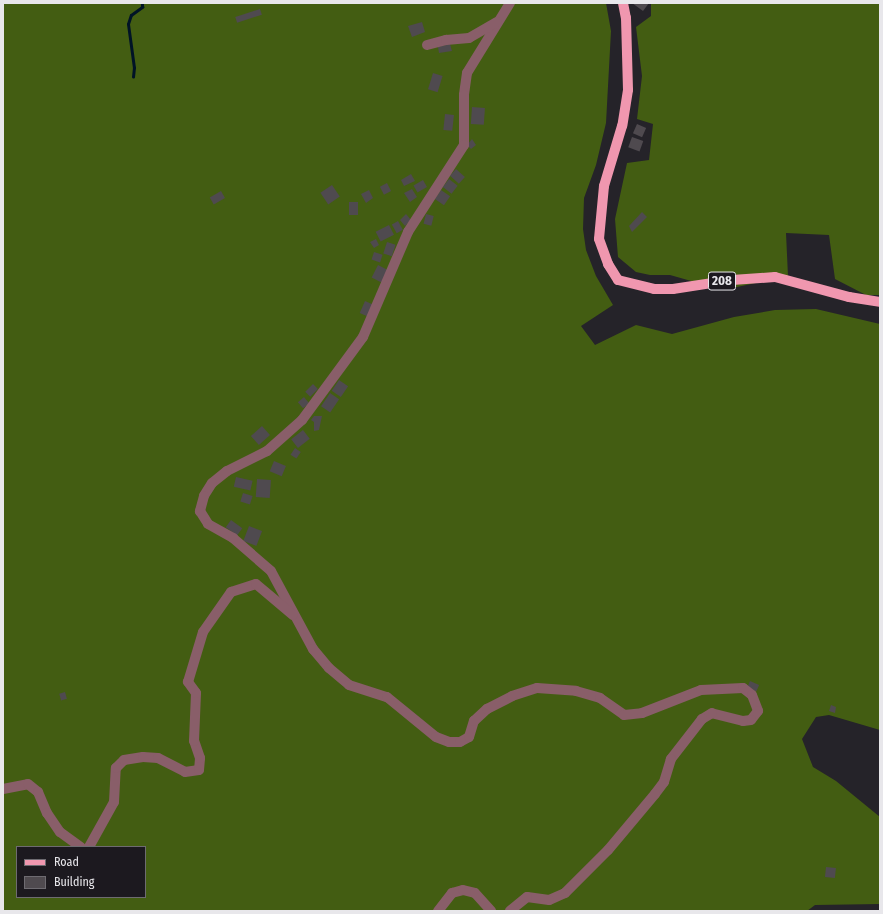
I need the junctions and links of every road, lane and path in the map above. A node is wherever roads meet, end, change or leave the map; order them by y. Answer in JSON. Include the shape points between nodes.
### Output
{"nodes":[{"id":1,"x":510,"y":3,"type":"edge"},
{"id":2,"x":624,"y":3,"type":"edge"},
{"id":3,"x":500,"y":19,"type":"junction"},
{"id":4,"x":427,"y":45,"type":"dead end"},
{"id":5,"x":880,"y":302,"type":"edge"},
{"id":6,"x":298,"y":619,"type":"junction"},
{"id":7,"x":3,"y":789,"type":"edge"},
{"id":8,"x":80,"y":846,"type":"edge"},
{"id":9,"x":90,"y":846,"type":"edge"},
{"id":10,"x":438,"y":911,"type":"edge"},
{"id":11,"x":491,"y":911,"type":"edge"},
{"id":12,"x":510,"y":911,"type":"edge"}],
"edges":[{"from":1,"to":3,"type":"street"},
{"from":2,"to":5,"type":"main road","number":"208","via":[[628,90],[622,126],[604,186],[599,239],[608,264],[618,280],[654,289],[673,289],[732,280],[775,277],[849,297]]},
{"from":3,"to":4,"type":"street","via":[[469,38]]},
{"from":3,"to":6,"type":"street","via":[[467,73],[464,95],[464,145],[408,232],[363,337],[302,420],[267,451],[218,477],[208,487],[201,502],[201,516],[208,524],[233,538],[271,571]]},
{"from":6,"to":9,"type":"street","via":[[256,584],[231,592],[203,632],[188,682],[196,693],[194,741],[200,758],[199,770],[185,772],[158,758],[124,760],[116,768],[114,802]]},
{"from":6,"to":12,"type":"street","via":[[320,659],[344,681],[387,697],[436,736],[449,742],[460,742],[469,737],[474,720],[486,709],[512,696],[537,688],[576,691],[600,698],[624,715],[642,713],[701,690],[743,688],[752,695],[758,711],[751,720],[743,721],[712,713],[702,719],[674,754],[664,782],[655,794],[608,850],[565,894],[549,900],[527,897]]},
{"from":7,"to":8,"type":"street","via":[[28,784],[38,792],[47,813],[60,832]]},
{"from":10,"to":11,"type":"street","via":[[452,893],[463,890],[475,893]]}]}
